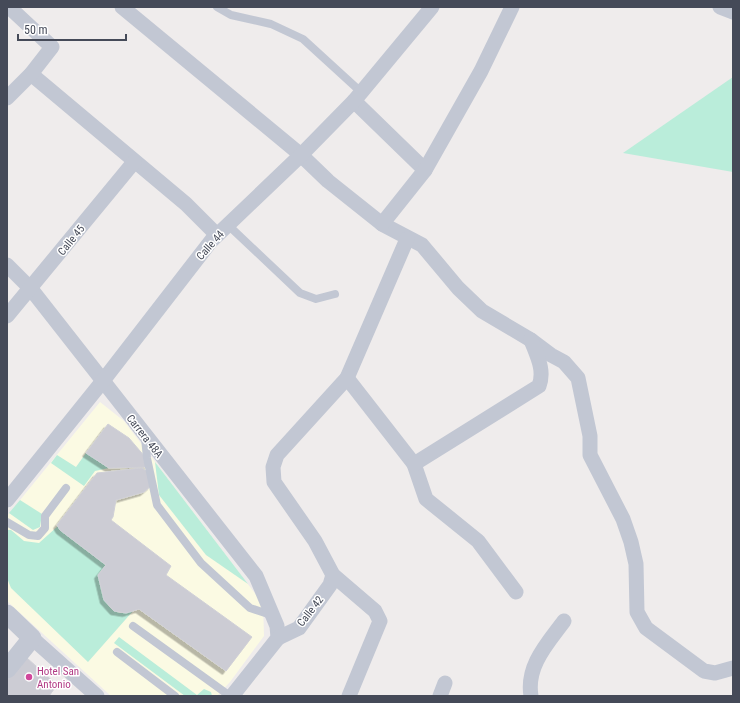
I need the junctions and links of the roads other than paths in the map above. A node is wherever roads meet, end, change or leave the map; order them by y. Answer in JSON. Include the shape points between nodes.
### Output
{"nodes":[{"id":1,"x":9,"y":7,"type":"edge"},
{"id":2,"x":122,"y":7,"type":"edge"},
{"id":3,"x":217,"y":7,"type":"edge"},
{"id":4,"x":432,"y":7,"type":"edge"},
{"id":5,"x":512,"y":7,"type":"edge"},
{"id":6,"x":720,"y":7,"type":"edge"},
{"id":7,"x":733,"y":12,"type":"edge"},
{"id":8,"x":31,"y":74,"type":"junction"},
{"id":9,"x":9,"y":91,"type":"edge"},
{"id":10,"x":358,"y":96,"type":"junction"},
{"id":11,"x":301,"y":155,"type":"junction"},
{"id":12,"x":134,"y":162,"type":"junction"},
{"id":13,"x":425,"y":170,"type":"junction"},
{"id":14,"x":382,"y":224,"type":"junction"},
{"id":15,"x":223,"y":230,"type":"junction"},
{"id":16,"x":408,"y":239,"type":"junction"},
{"id":17,"x":7,"y":265,"type":"edge"},
{"id":18,"x":31,"y":289,"type":"junction"},
{"id":19,"x":335,"y":294,"type":"dead end"},
{"id":20,"x":7,"y":316,"type":"edge"},
{"id":21,"x":531,"y":340,"type":"junction"},
{"id":22,"x":347,"y":378,"type":"junction"},
{"id":23,"x":102,"y":382,"type":"junction"},
{"id":24,"x":145,"y":436,"type":"junction"},
{"id":25,"x":414,"y":464,"type":"junction"},
{"id":26,"x":12,"y":484,"type":"edge"},
{"id":27,"x":66,"y":488,"type":"dead end"},
{"id":28,"x":7,"y":500,"type":"edge"},
{"id":29,"x":7,"y":522,"type":"edge"},
{"id":30,"x":333,"y":575,"type":"junction"},
{"id":31,"x":516,"y":592,"type":"dead end"},
{"id":32,"x":7,"y":614,"type":"edge"},
{"id":33,"x":271,"y":615,"type":"junction"},
{"id":34,"x":7,"y":617,"type":"edge"},
{"id":35,"x":564,"y":621,"type":"dead end"},
{"id":36,"x":133,"y":626,"type":"dead end"},
{"id":37,"x":32,"y":638,"type":"junction"},
{"id":38,"x":278,"y":638,"type":"junction"},
{"id":39,"x":117,"y":652,"type":"dead end"},
{"id":40,"x":733,"y":668,"type":"edge"},
{"id":41,"x":8,"y":669,"type":"edge"},
{"id":42,"x":97,"y":696,"type":"edge"},
{"id":43,"x":175,"y":696,"type":"edge"},
{"id":44,"x":231,"y":696,"type":"edge"},
{"id":45,"x":349,"y":696,"type":"edge"},
{"id":46,"x":531,"y":696,"type":"edge"}],
"edges":[{"from":1,"to":8,"type":"street","via":[[52,47]]},
{"from":2,"to":11,"type":"street"},
{"from":3,"to":10,"type":"lane","via":[[231,15],[271,24],[303,39]]},
{"from":4,"to":10,"type":"street","name":"Calle 44"},
{"from":5,"to":13,"type":"street","via":[[481,71]]},
{"from":6,"to":7,"type":"street"},
{"from":8,"to":9,"type":"street"},
{"from":8,"to":12,"type":"street"},
{"from":10,"to":11,"type":"street","name":"Calle 44"},
{"from":10,"to":13,"type":"street"},
{"from":11,"to":14,"type":"street","via":[[328,181]]},
{"from":11,"to":15,"type":"street","name":"Calle 44"},
{"from":12,"to":15,"type":"street"},
{"from":12,"to":18,"type":"street","name":"Calle 45"},
{"from":13,"to":14,"type":"street"},
{"from":14,"to":16,"type":"street"},
{"from":15,"to":19,"type":"lane","via":[[300,293],[316,299]]},
{"from":15,"to":23,"type":"street","name":"Calle 44","via":[[211,241]]},
{"from":16,"to":21,"type":"street","via":[[422,245],[458,288],[482,311]]},
{"from":16,"to":22,"type":"street"},
{"from":17,"to":18,"type":"street","name":"Carrera 48A"},
{"from":18,"to":20,"type":"street","name":"Calle 45"},
{"from":18,"to":23,"type":"street","name":"Carrera 48A"},
{"from":21,"to":25,"type":"street","via":[[541,368],[542,379],[539,386]]},
{"from":21,"to":40,"type":"street","via":[[564,362],[578,378],[590,436],[590,455],[622,519],[633,549],[636,564],[637,612],[640,620],[646,628],[704,671],[715,673]]},
{"from":22,"to":25,"type":"street"},
{"from":22,"to":30,"type":"street","via":[[277,455],[273,468],[274,482],[315,541]]},
{"from":23,"to":24,"type":"street","name":"Carrera 48A"},
{"from":23,"to":26,"type":"street","name":"Calle 44"},
{"from":24,"to":33,"type":"street","name":"Carrera 48A","via":[[256,576]]},
{"from":24,"to":33,"type":"lane","via":[[157,505],[201,563],[250,608]]},
{"from":25,"to":31,"type":"street","via":[[426,499],[478,541]]},
{"from":26,"to":28,"type":"street","name":"Calle 44"},
{"from":27,"to":29,"type":"lane","via":[[45,516],[45,528],[38,536],[29,535]]},
{"from":30,"to":38,"type":"street","name":"Calle 42","via":[[330,585],[299,628]]},
{"from":30,"to":45,"type":"street","via":[[375,611],[380,622]]},
{"from":32,"to":37,"type":"street"},
{"from":33,"to":38,"type":"street","name":"Carrera 48A","via":[[277,626]]},
{"from":34,"to":41,"type":"street","via":[[12,626],[15,643]]},
{"from":35,"to":46,"type":"street","via":[[538,657],[529,684]]},
{"from":36,"to":44,"type":"lane"},
{"from":37,"to":41,"type":"street"},
{"from":37,"to":42,"type":"street"},
{"from":38,"to":44,"type":"street"},
{"from":39,"to":43,"type":"lane"}]}
